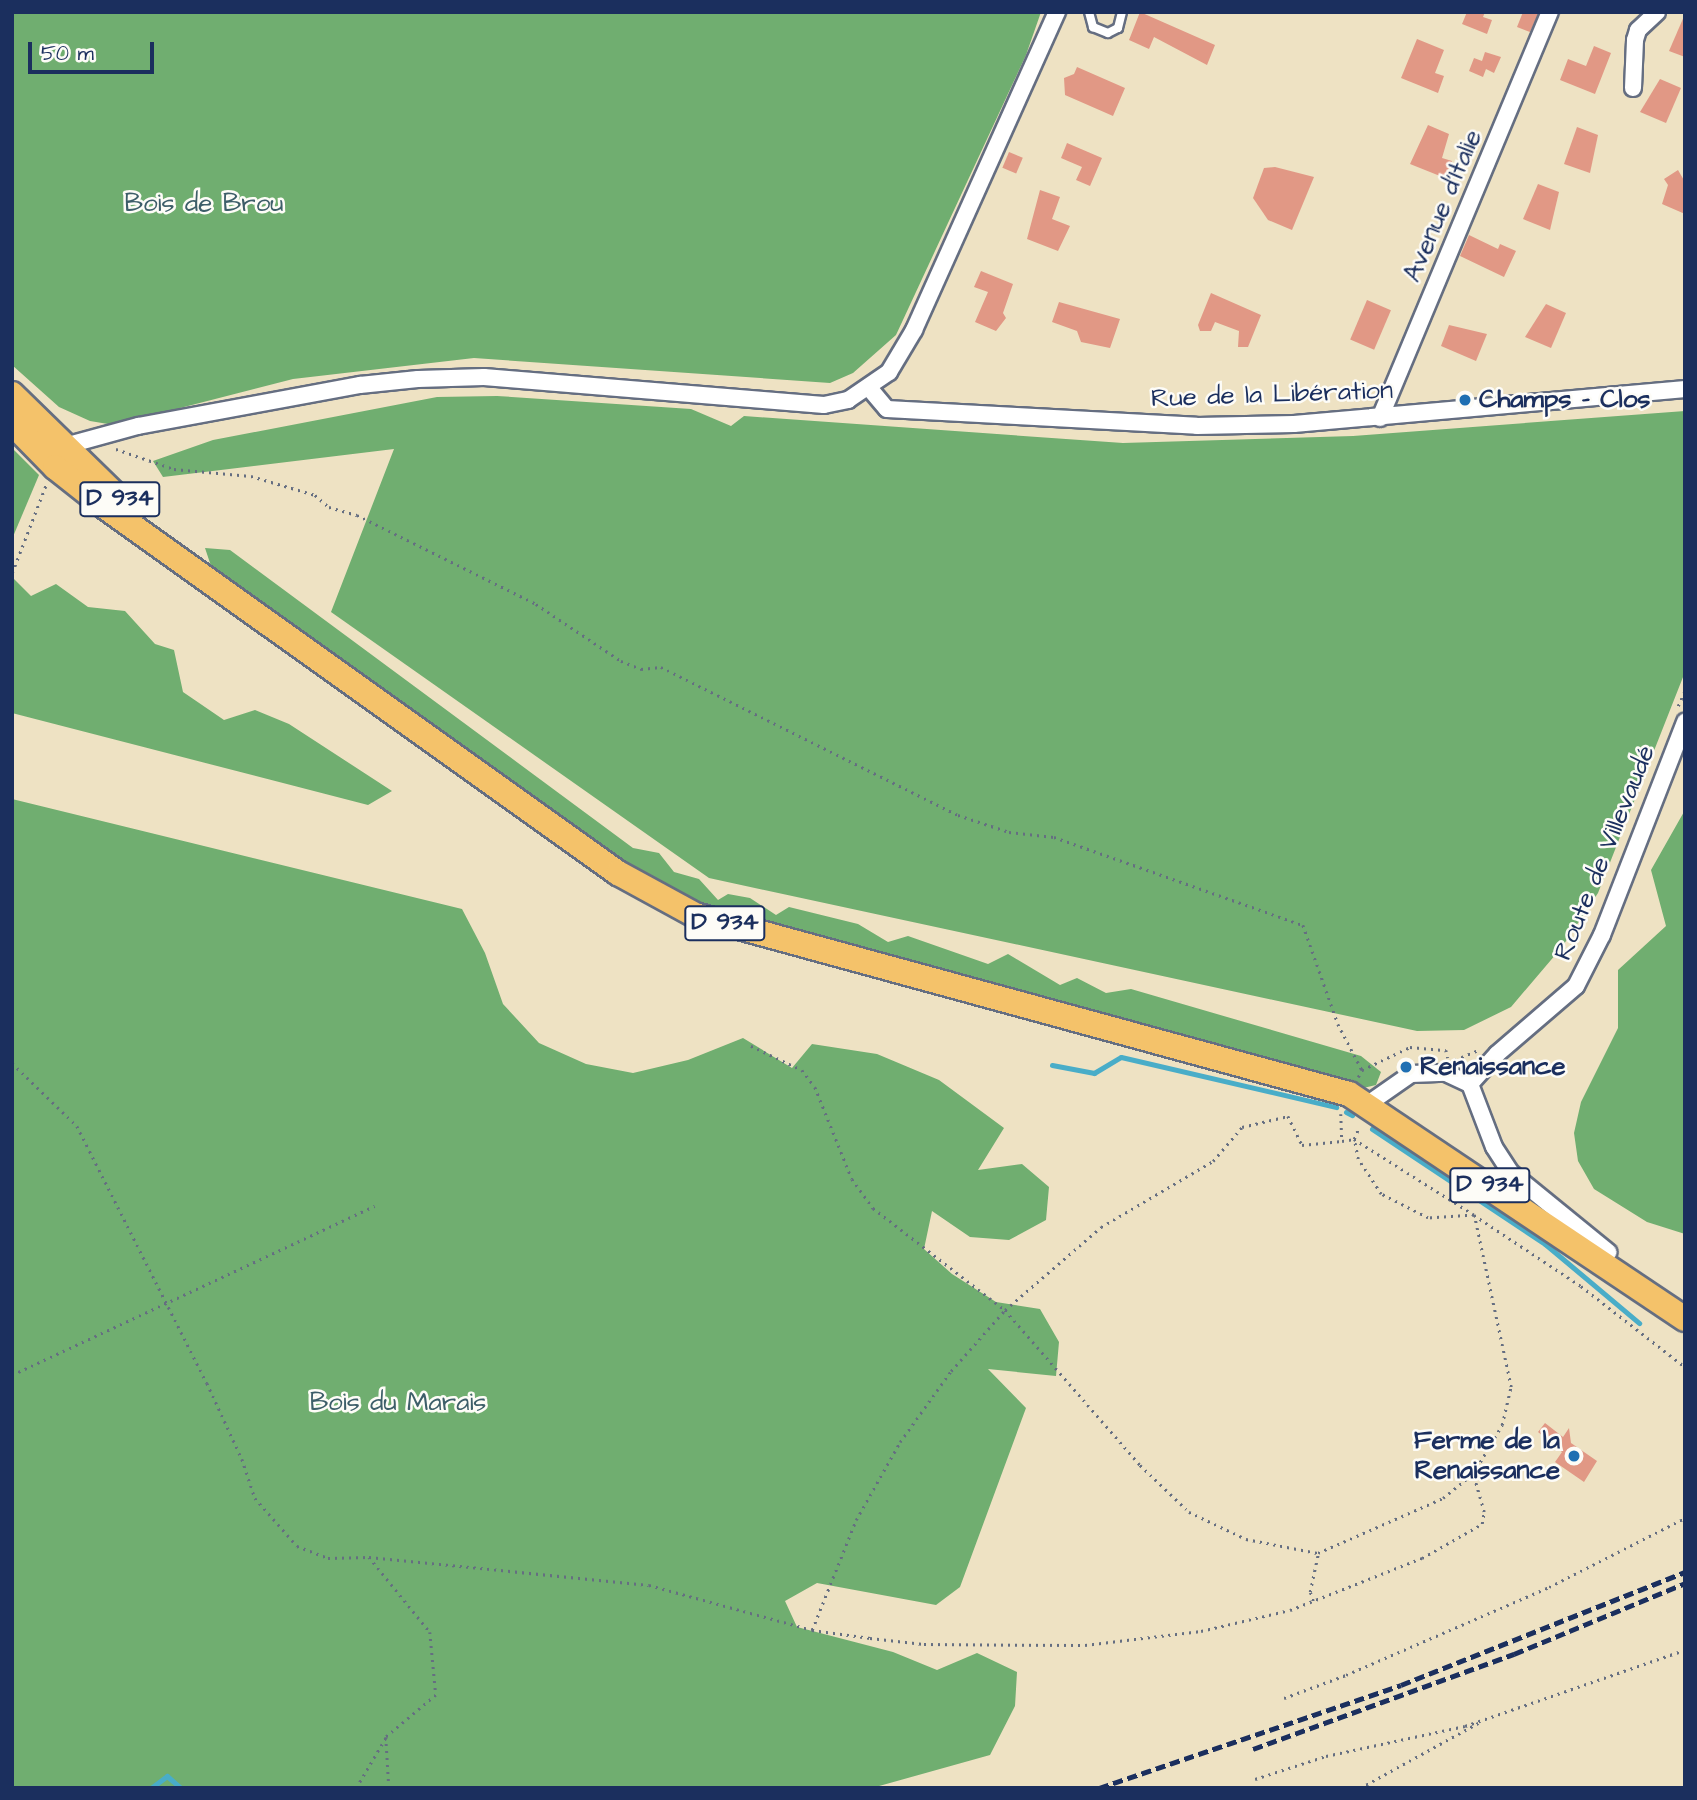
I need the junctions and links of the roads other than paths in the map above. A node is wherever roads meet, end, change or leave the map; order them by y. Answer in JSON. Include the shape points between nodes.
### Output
{"nodes":[{"id":1,"x":1057,"y":12,"type":"edge"},
{"id":2,"x":1089,"y":12,"type":"edge"},
{"id":3,"x":1122,"y":12,"type":"edge"},
{"id":4,"x":1550,"y":12,"type":"edge"},
{"id":5,"x":1657,"y":12,"type":"edge"},
{"id":6,"x":1633,"y":88,"type":"dead end"},
{"id":7,"x":870,"y":388,"type":"junction"},
{"id":8,"x":1685,"y":390,"type":"edge"},
{"id":9,"x":12,"y":394,"type":"edge"},
{"id":10,"x":12,"y":408,"type":"edge"},
{"id":11,"x":1380,"y":418,"type":"junction"},
{"id":12,"x":12,"y":423,"type":"edge"},
{"id":13,"x":71,"y":452,"type":"junction"},
{"id":14,"x":1680,"y":717,"type":"edge"},
{"id":15,"x":1470,"y":1084,"type":"junction"},
{"id":16,"x":1368,"y":1104,"type":"junction"},
{"id":17,"x":1608,"y":1252,"type":"junction"},
{"id":18,"x":1685,"y":1304,"type":"edge"},
{"id":19,"x":1685,"y":1319,"type":"edge"}],
"edges":[{"from":1,"to":7,"type":"street","via":[[914,330],[889,372]]},
{"from":2,"to":3,"type":"lane","via":[[1093,27],[1108,33],[1118,28]]},
{"from":4,"to":11,"type":"street","name":"Avenue d'Italie"},
{"from":5,"to":6,"type":"street","via":[[1638,30]]},
{"from":7,"to":11,"type":"street","name":"Rue de la Libération","via":[[887,409],[909,411],[1197,426]]},
{"from":7,"to":13,"type":"street","via":[[848,400],[824,405],[484,377],[418,379],[359,385],[138,426]]},
{"from":8,"to":11,"type":"street","name":"Rue de la Libération"},
{"from":9,"to":13,"type":"main road","number":"D 934"},
{"from":10,"to":13,"type":"street","via":[[52,446]]},
{"from":12,"to":13,"type":"main road","number":"D 934"},
{"from":13,"to":16,"type":"main road","number":"D 934","via":[[171,552],[618,873],[695,915],[1307,1079]]},
{"from":14,"to":15,"type":"street","name":"Route de Villevaudé","via":[[1602,934],[1576,986]]},
{"from":15,"to":16,"type":"street","via":[[1446,1073],[1411,1074]]},
{"from":15,"to":17,"type":"street","via":[[1494,1147],[1510,1172]]},
{"from":16,"to":17,"type":"main road","number":"D 934","via":[[1393,1113]]},
{"from":16,"to":19,"type":"main road","number":"D 934"},
{"from":17,"to":18,"type":"main road","number":"D 934"}]}
